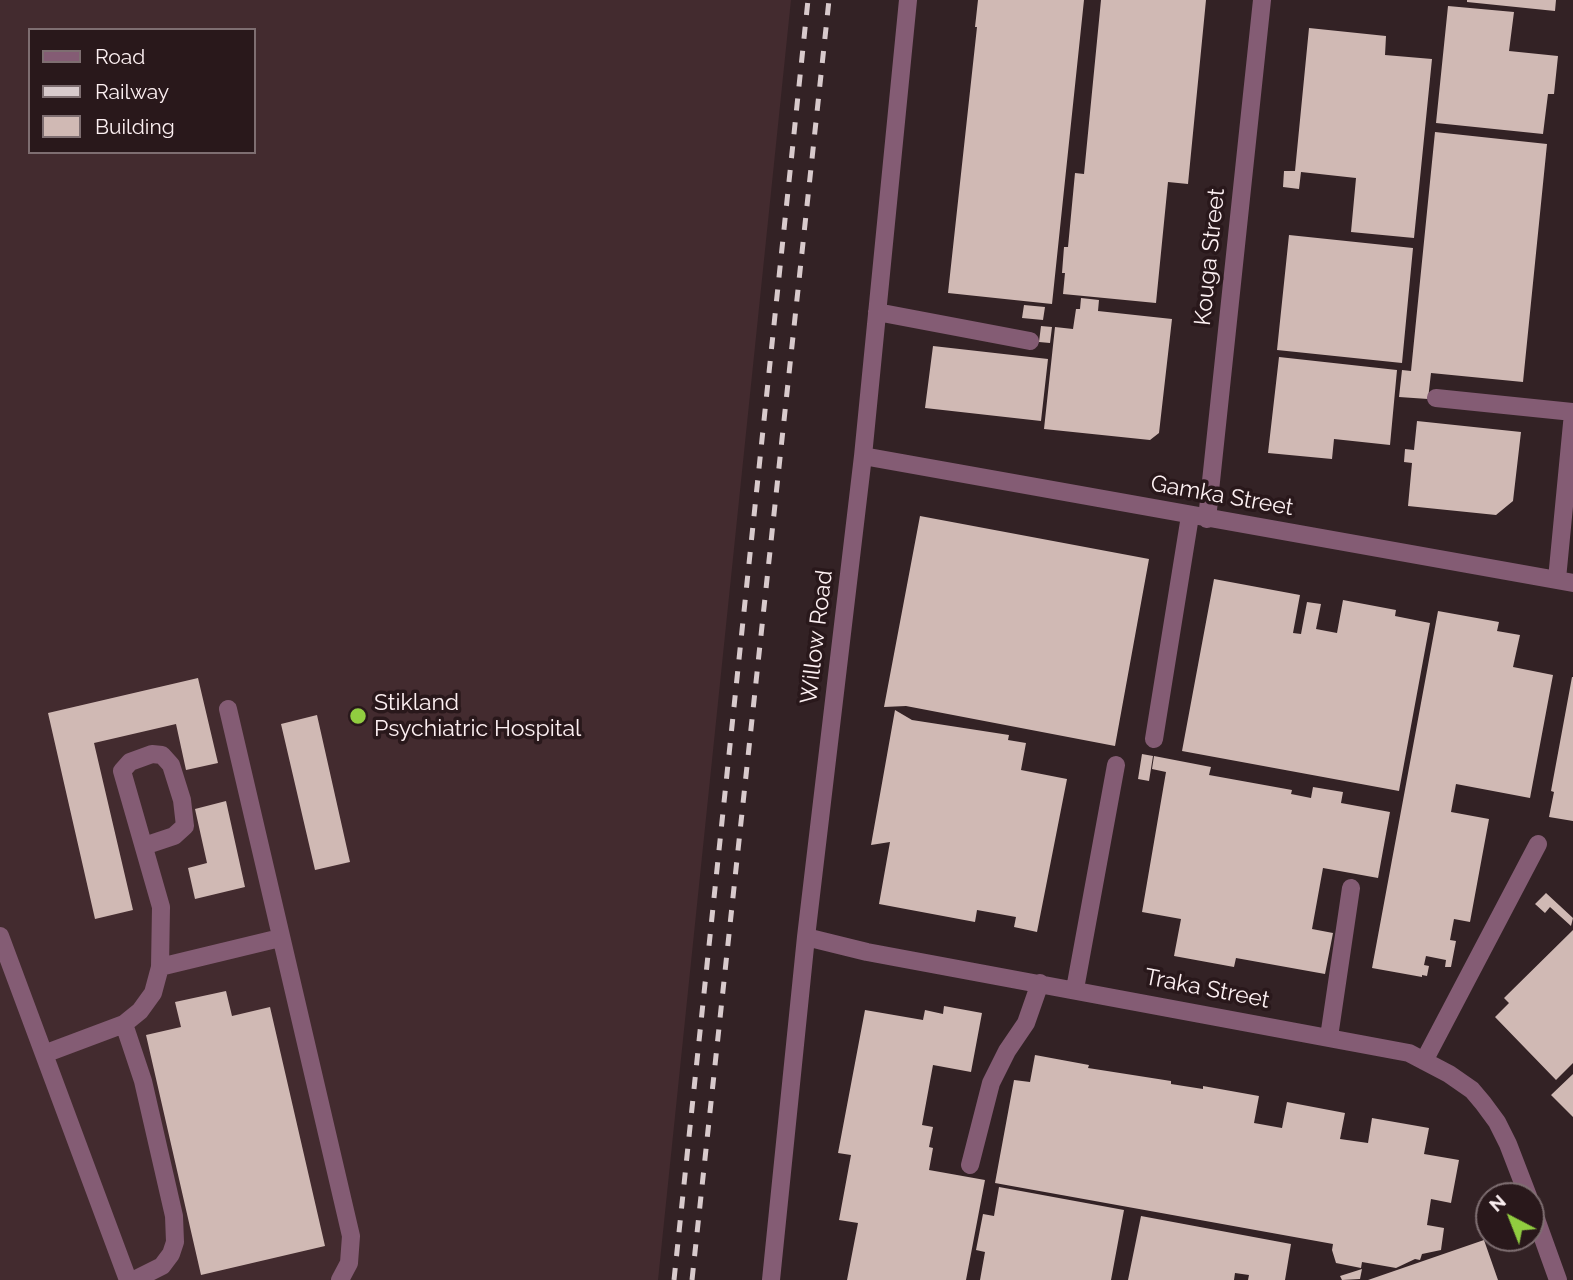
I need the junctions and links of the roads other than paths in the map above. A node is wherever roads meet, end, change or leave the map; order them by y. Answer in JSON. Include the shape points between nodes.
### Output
{"nodes":[{"id":1,"x":908,"y":0,"type":"edge"},
{"id":2,"x":1262,"y":0,"type":"edge"},
{"id":3,"x":877,"y":312,"type":"junction"},
{"id":4,"x":1030,"y":341,"type":"dead end"},
{"id":5,"x":1436,"y":398,"type":"dead end"},
{"id":6,"x":1573,"y":412,"type":"edge"},
{"id":7,"x":863,"y":456,"type":"junction"},
{"id":8,"x":1198,"y":517,"type":"junction"},
{"id":9,"x":1565,"y":581,"type":"edge"},
{"id":10,"x":228,"y":709,"type":"dead end"},
{"id":11,"x":1154,"y":739,"type":"dead end"},
{"id":12,"x":1116,"y":765,"type":"dead end"},
{"id":13,"x":1538,"y":844,"type":"dead end"},
{"id":14,"x":144,"y":846,"type":"junction"},
{"id":15,"x":1351,"y":888,"type":"dead end"},
{"id":16,"x":0,"y":936,"type":"edge"},
{"id":17,"x":280,"y":937,"type":"junction"},
{"id":18,"x":806,"y":937,"type":"junction"},
{"id":19,"x":160,"y":967,"type":"junction"},
{"id":20,"x":1040,"y":983,"type":"junction"},
{"id":21,"x":1075,"y":989,"type":"junction"},
{"id":22,"x":124,"y":1024,"type":"junction"},
{"id":23,"x":1329,"y":1037,"type":"junction"},
{"id":24,"x":44,"y":1054,"type":"junction"},
{"id":25,"x":1424,"y":1061,"type":"junction"},
{"id":26,"x":970,"y":1165,"type":"dead end"},
{"id":27,"x":1523,"y":1182,"type":"edge"},
{"id":28,"x":1545,"y":1244,"type":"edge"},
{"id":29,"x":128,"y":1280,"type":"edge"},
{"id":30,"x":134,"y":1280,"type":"edge"},
{"id":31,"x":340,"y":1280,"type":"edge"},
{"id":32,"x":771,"y":1280,"type":"edge"},
{"id":33,"x":1558,"y":1280,"type":"edge"}],
"edges":[{"from":1,"to":3,"type":"street","name":"Willow Road"},
{"from":2,"to":8,"type":"street","name":"Kouga Street"},
{"from":3,"to":4,"type":"street"},
{"from":3,"to":7,"type":"street","name":"Willow Road"},
{"from":5,"to":6,"type":"street"},
{"from":6,"to":9,"type":"street"},
{"from":7,"to":8,"type":"street","name":"Gamka Street"},
{"from":7,"to":18,"type":"street","name":"Willow Road"},
{"from":8,"to":9,"type":"street","name":"Gamka Street"},
{"from":8,"to":11,"type":"street","name":"Kouga Street"},
{"from":10,"to":17,"type":"street"},
{"from":12,"to":21,"type":"street"},
{"from":13,"to":25,"type":"street"},
{"from":14,"to":14,"type":"street","via":[[122,771],[130,762],[162,755],[173,770],[185,826],[174,836]]},
{"from":14,"to":19,"type":"street","via":[[161,907]]},
{"from":15,"to":23,"type":"street"},
{"from":16,"to":24,"type":"street"},
{"from":17,"to":19,"type":"street"},
{"from":17,"to":31,"type":"street","via":[[351,1236],[349,1263]]},
{"from":18,"to":20,"type":"street","name":"Traka Street"},
{"from":18,"to":32,"type":"street","name":"Willow Road"},
{"from":19,"to":22,"type":"street","via":[[153,993]]},
{"from":20,"to":21,"type":"street","name":"Traka Street"},
{"from":20,"to":26,"type":"street","via":[[1026,1023],[991,1083]]},
{"from":21,"to":23,"type":"street","name":"Traka Street"},
{"from":22,"to":24,"type":"street"},
{"from":22,"to":30,"type":"street","via":[[143,1081],[174,1216],[175,1241],[162,1266]]},
{"from":23,"to":25,"type":"street","name":"Traka Street","via":[[1409,1053]]},
{"from":24,"to":29,"type":"street"},
{"from":25,"to":27,"type":"street","name":"Traka Street","via":[[1461,1082],[1483,1103],[1497,1122]]},
{"from":28,"to":33,"type":"street"}]}
